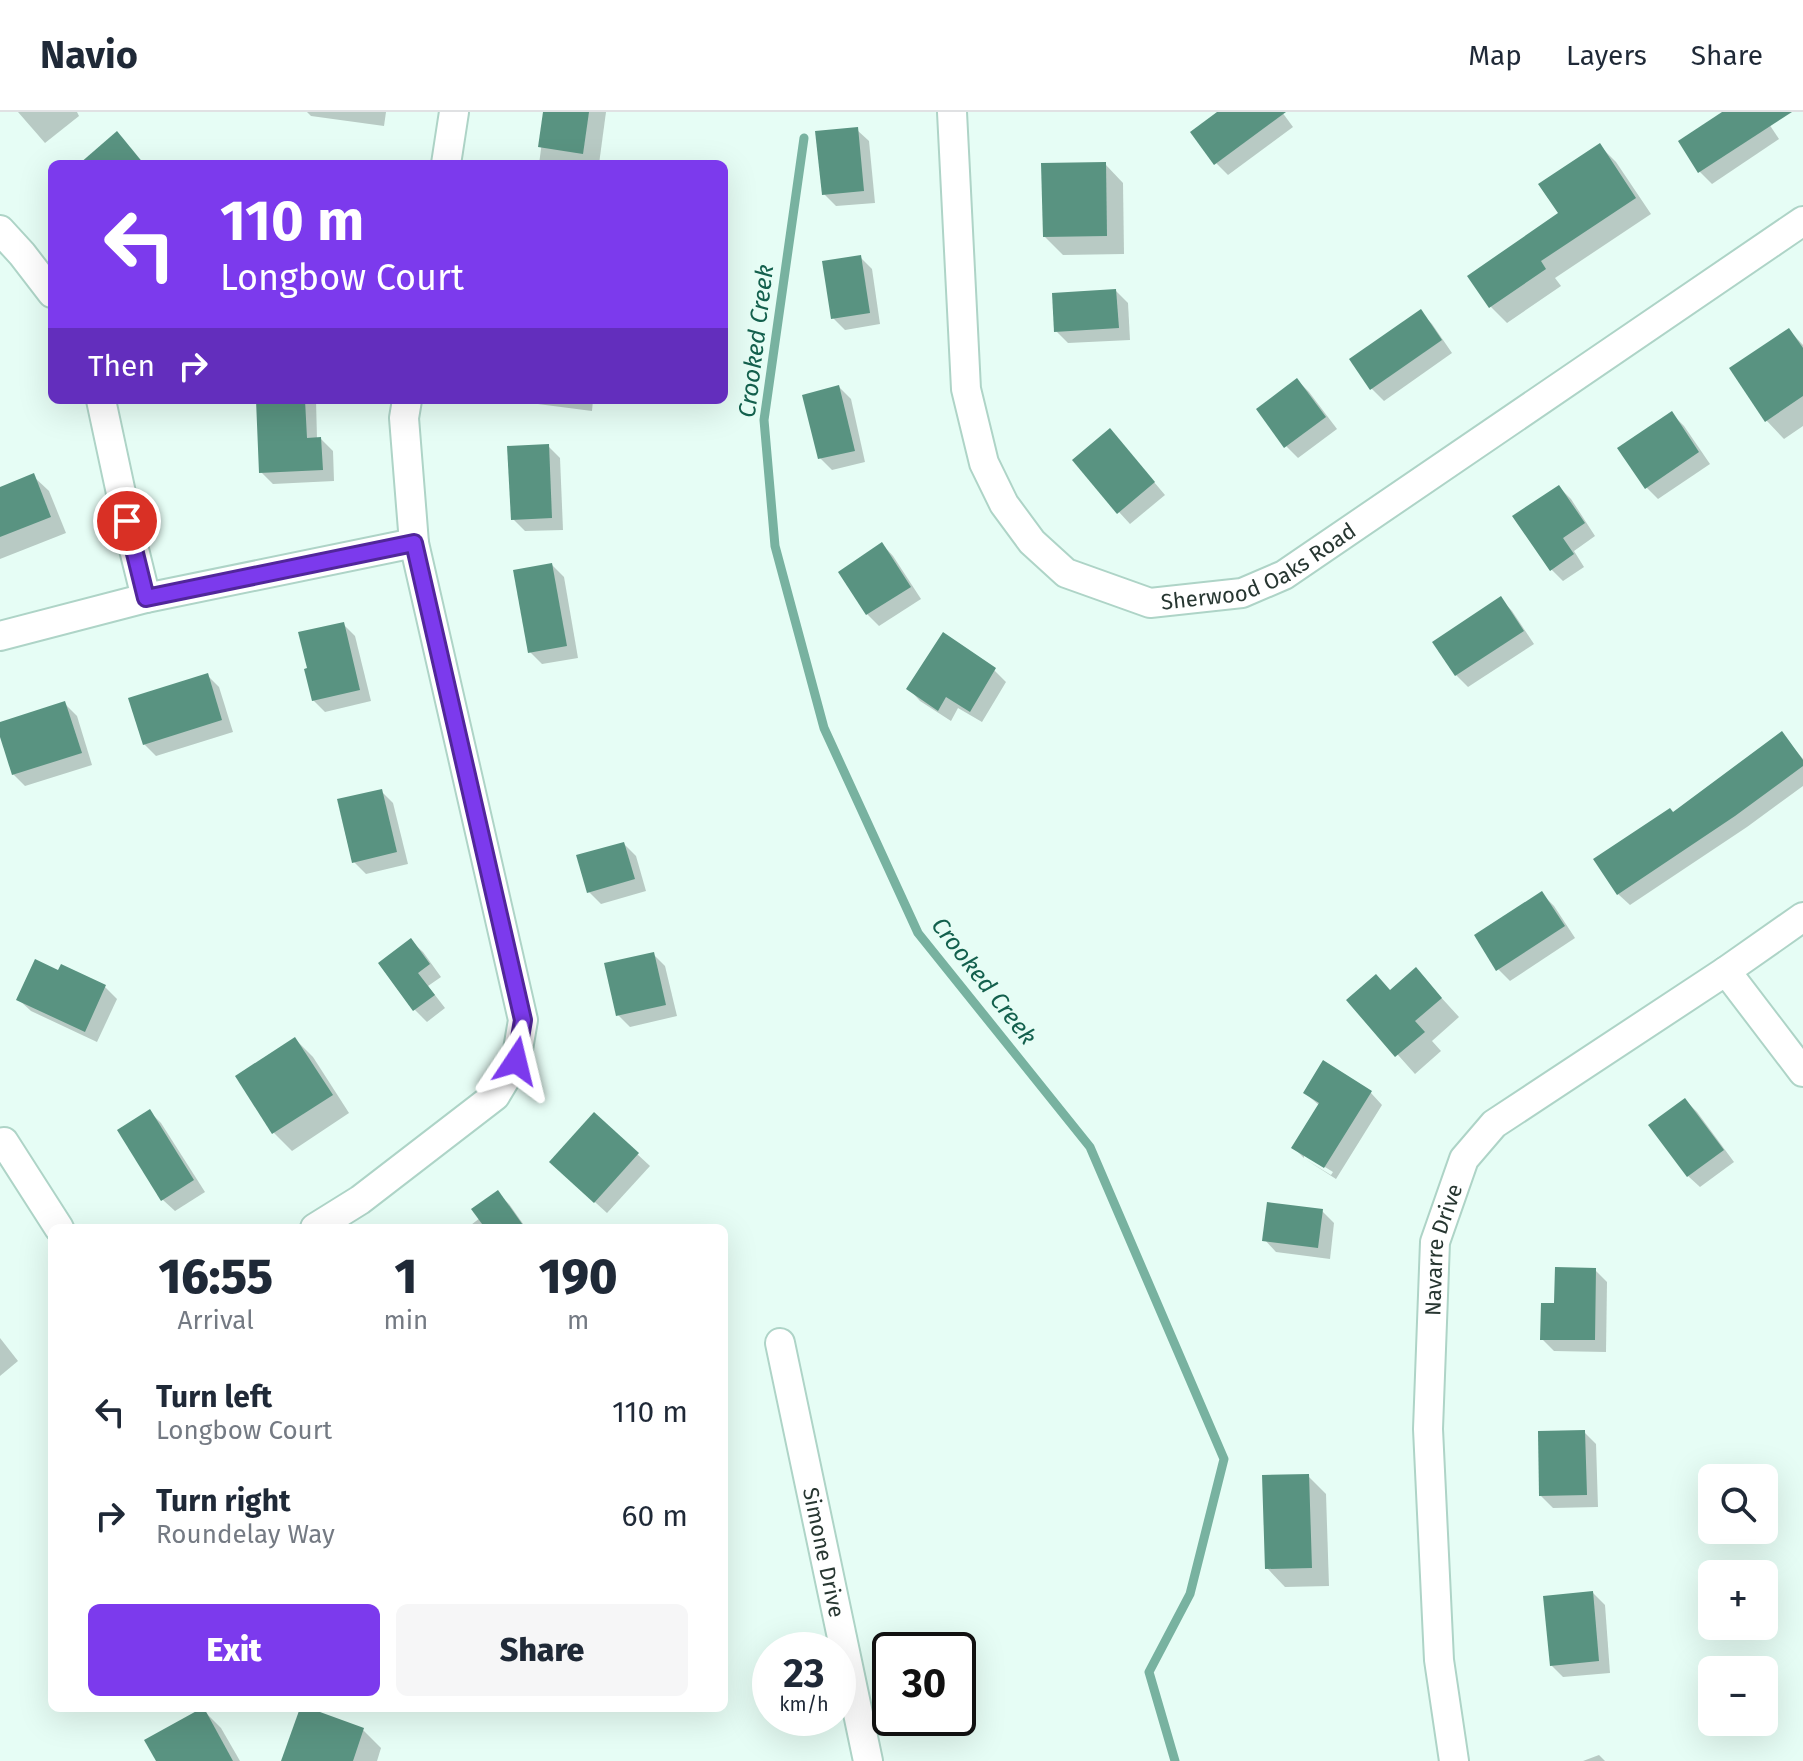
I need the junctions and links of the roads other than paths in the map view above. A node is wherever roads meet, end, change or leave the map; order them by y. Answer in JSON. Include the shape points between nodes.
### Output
{"nodes":[{"id":1,"x":454,"y":112,"type":"edge"},
{"id":2,"x":952,"y":112,"type":"edge"},
{"id":3,"x":447,"y":160,"type":"edge"},
{"id":4,"x":1803,"y":221,"type":"edge"},
{"id":5,"x":0,"y":230,"type":"edge"},
{"id":6,"x":48,"y":288,"type":"edge"},
{"id":7,"x":102,"y":404,"type":"edge"},
{"id":8,"x":406,"y":404,"type":"edge"},
{"id":9,"x":414,"y":543,"type":"junction"},
{"id":10,"x":146,"y":598,"type":"junction"},
{"id":11,"x":0,"y":636,"type":"edge"},
{"id":12,"x":1803,"y":917,"type":"edge"},
{"id":13,"x":1726,"y":971,"type":"junction"},
{"id":14,"x":1803,"y":1072,"type":"edge"},
{"id":15,"x":4,"y":1142,"type":"dead end"},
{"id":16,"x":56,"y":1224,"type":"edge"},
{"id":17,"x":321,"y":1224,"type":"edge"},
{"id":18,"x":780,"y":1343,"type":"dead end"},
{"id":19,"x":868,"y":1761,"type":"edge"},
{"id":20,"x":1454,"y":1761,"type":"edge"}],
"edges":[{"from":1,"to":3,"type":"street"},
{"from":2,"to":4,"type":"street","name":"Sherwood Oaks Road","via":[[966,389],[984,463],[1004,504],[1032,542],[1066,573],[1150,603],[1242,593],[1284,575]]},
{"from":5,"to":6,"type":"street"},
{"from":7,"to":10,"type":"street"},
{"from":8,"to":9,"type":"street"},
{"from":9,"to":10,"type":"street"},
{"from":9,"to":17,"type":"street","via":[[523,1020],[516,1061],[495,1096]]},
{"from":10,"to":11,"type":"street"},
{"from":12,"to":13,"type":"street","name":"Navarre Drive"},
{"from":13,"to":14,"type":"street"},
{"from":13,"to":20,"type":"street","name":"Navarre Drive","via":[[1494,1124],[1464,1159],[1435,1242],[1428,1429],[1439,1660]]},
{"from":15,"to":16,"type":"street"},
{"from":18,"to":19,"type":"street","name":"Simone Drive"}]}
